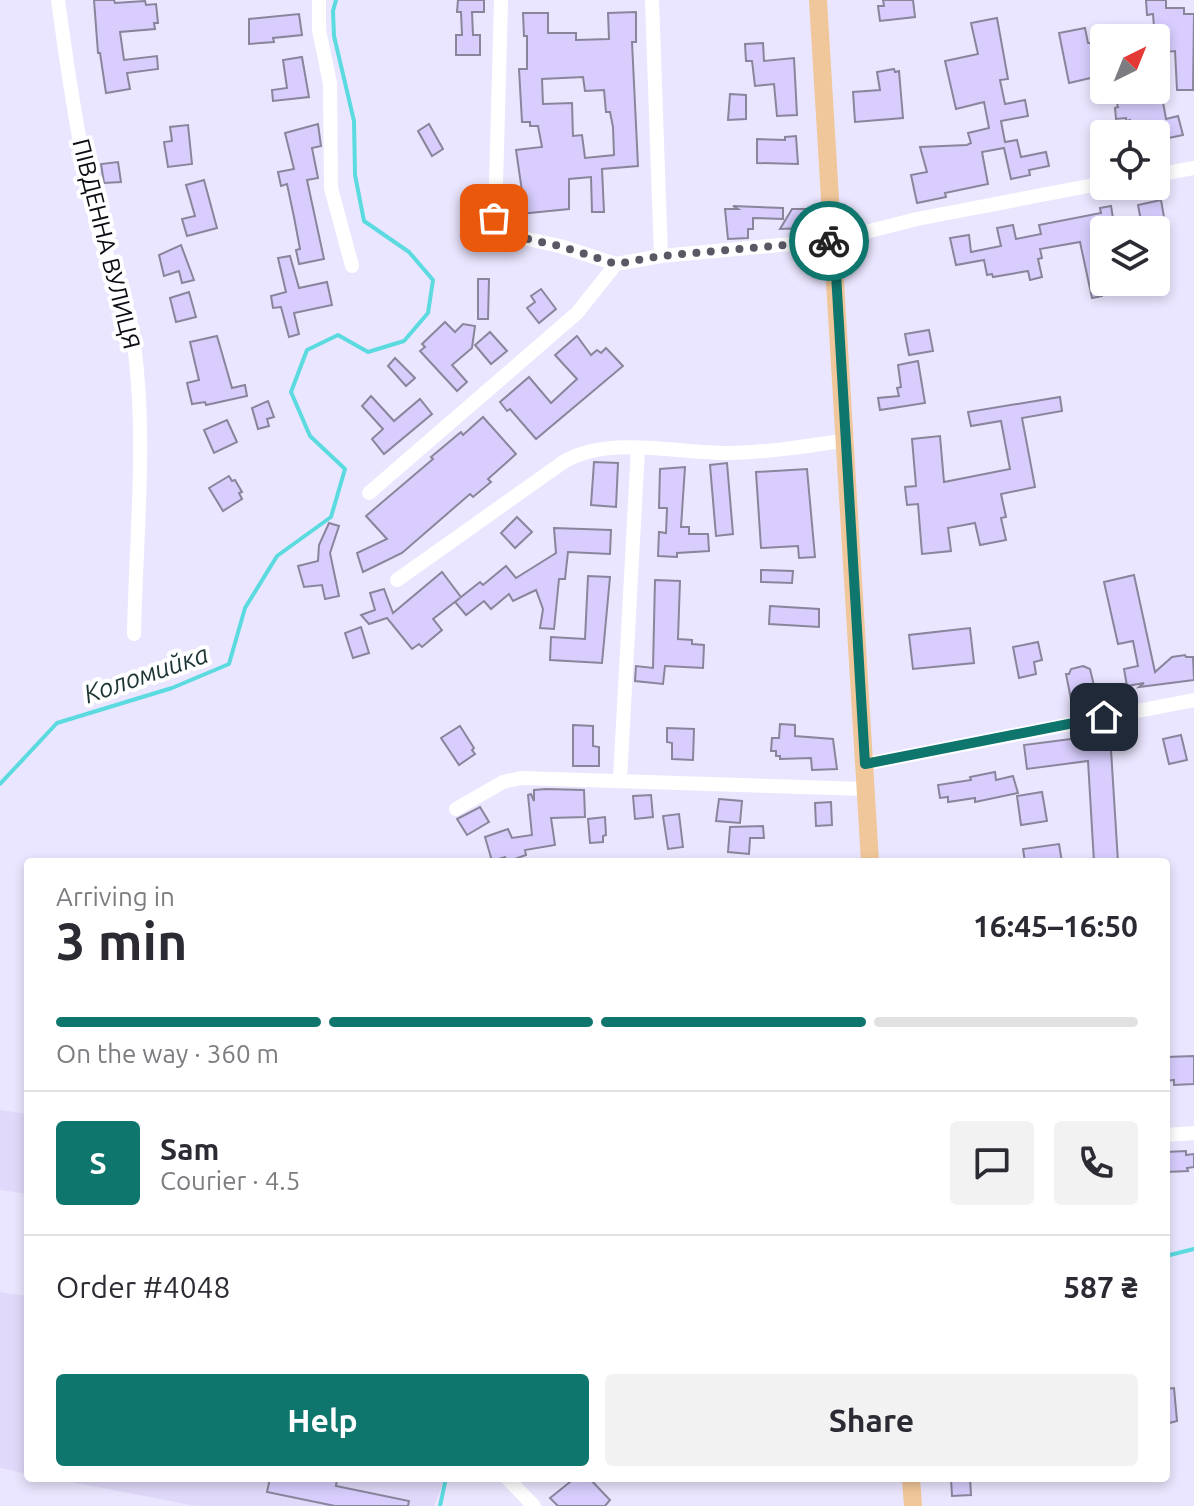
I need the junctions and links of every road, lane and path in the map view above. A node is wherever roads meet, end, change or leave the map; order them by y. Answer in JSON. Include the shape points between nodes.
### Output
{"nodes":[{"id":1,"x":58,"y":0,"type":"edge"},
{"id":2,"x":319,"y":0,"type":"edge"},
{"id":3,"x":501,"y":0,"type":"edge"},
{"id":4,"x":652,"y":0,"type":"edge"},
{"id":5,"x":818,"y":0,"type":"edge"},
{"id":6,"x":1194,"y":168,"type":"edge"},
{"id":7,"x":1170,"y":172,"type":"edge"},
{"id":8,"x":1090,"y":186,"type":"edge"},
{"id":9,"x":834,"y":240,"type":"junction"},
{"id":10,"x":661,"y":256,"type":"junction"},
{"id":11,"x":616,"y":264,"type":"junction"},
{"id":12,"x":352,"y":266,"type":"dead end"},
{"id":13,"x":847,"y":440,"type":"junction"},
{"id":14,"x":638,"y":448,"type":"junction"},
{"id":15,"x":369,"y":493,"type":"dead end"},
{"id":16,"x":397,"y":580,"type":"dead end"},
{"id":17,"x":134,"y":634,"type":"dead end"},
{"id":18,"x":1194,"y":700,"type":"edge"},
{"id":19,"x":865,"y":764,"type":"junction"},
{"id":20,"x":620,"y":780,"type":"junction"},
{"id":21,"x":866,"y":789,"type":"junction"},
{"id":22,"x":456,"y":809,"type":"dead end"},
{"id":23,"x":870,"y":858,"type":"edge"},
{"id":24,"x":1194,"y":1133,"type":"edge"},
{"id":25,"x":1170,"y":1135,"type":"edge"},
{"id":26,"x":511,"y":1482,"type":"edge"},
{"id":27,"x":911,"y":1482,"type":"edge"},
{"id":28,"x":534,"y":1506,"type":"edge"},
{"id":29,"x":913,"y":1506,"type":"edge"}],
"edges":[{"from":1,"to":17,"type":"street","name":"ПІВДЕННА ВУЛИЦЯ","via":[[96,224],[123,294],[135,355],[142,444]]},
{"from":2,"to":12,"type":"street","via":[[321,46],[330,83],[331,188]]},
{"from":3,"to":11,"type":"street","via":[[495,222],[509,235]]},
{"from":4,"to":10,"type":"street"},
{"from":5,"to":9,"type":"main road"},
{"from":6,"to":7,"type":"street"},
{"from":8,"to":9,"type":"street"},
{"from":9,"to":10,"type":"street"},
{"from":9,"to":13,"type":"main road"},
{"from":10,"to":11,"type":"street"},
{"from":11,"to":15,"type":"street","via":[[577,313]]},
{"from":13,"to":14,"type":"street","via":[[735,453]]},
{"from":13,"to":19,"type":"main road"},
{"from":14,"to":16,"type":"street","via":[[589,450],[573,456]]},
{"from":14,"to":20,"type":"street"},
{"from":18,"to":19,"type":"street"},
{"from":19,"to":21,"type":"main road"},
{"from":20,"to":21,"type":"street"},
{"from":20,"to":22,"type":"street","via":[[512,780]]},
{"from":21,"to":23,"type":"main road"},
{"from":24,"to":25,"type":"street"},
{"from":26,"to":28,"type":"street"},
{"from":27,"to":29,"type":"main road"}]}
